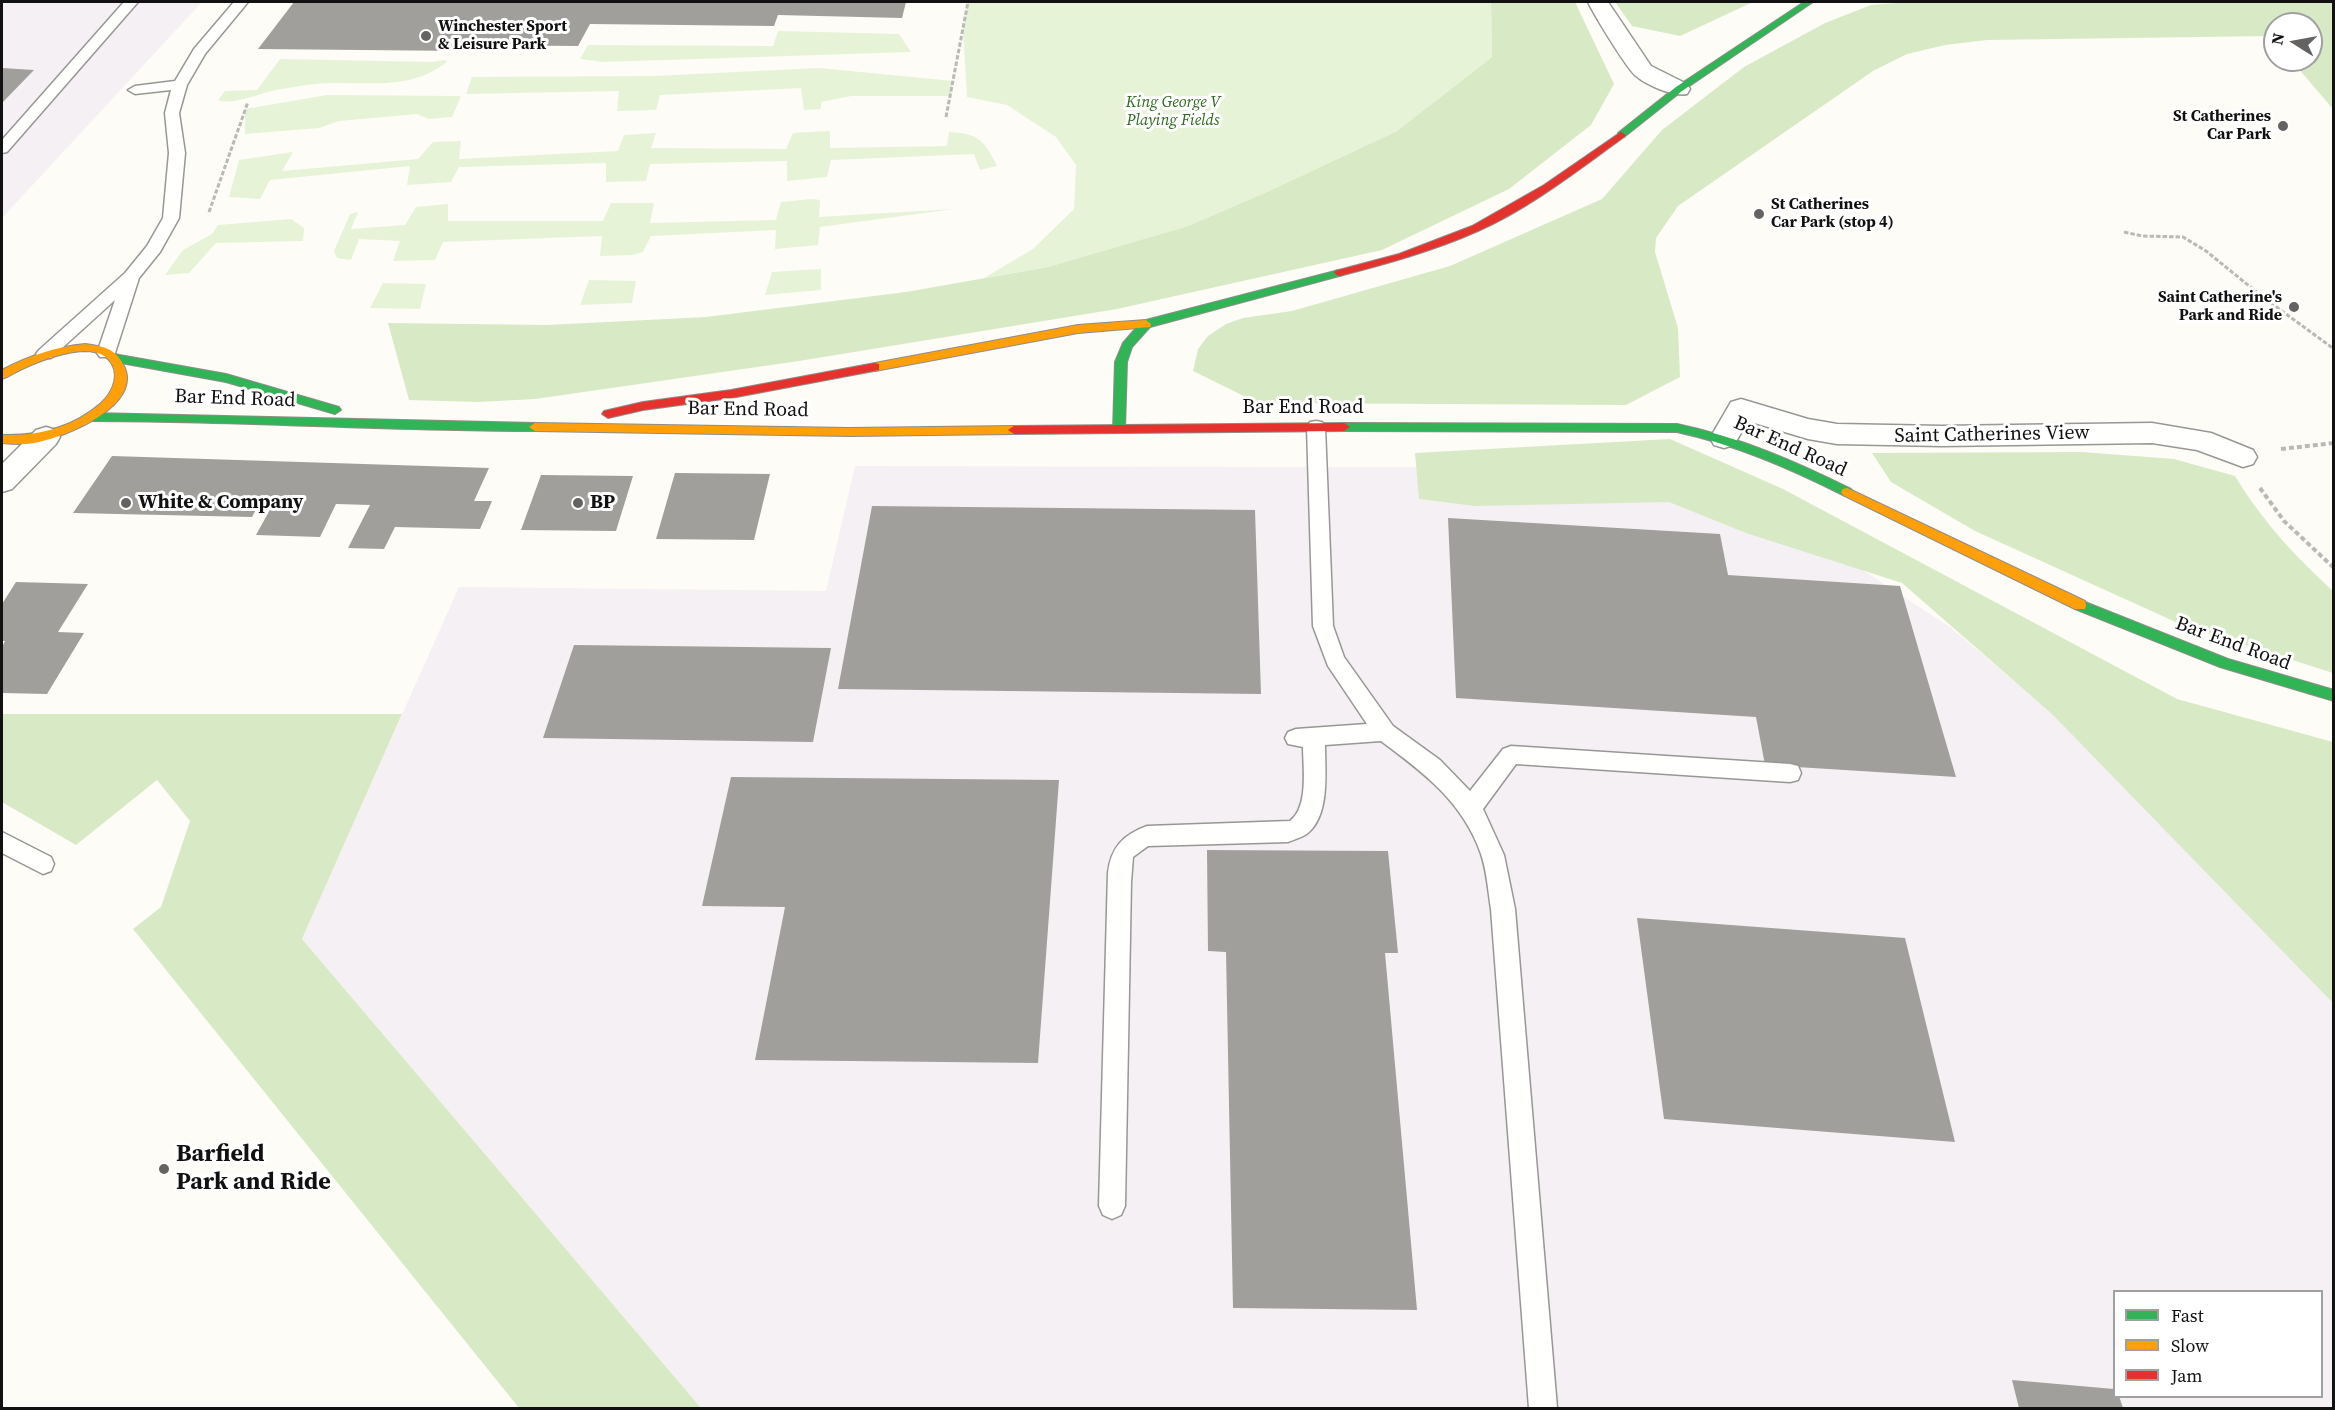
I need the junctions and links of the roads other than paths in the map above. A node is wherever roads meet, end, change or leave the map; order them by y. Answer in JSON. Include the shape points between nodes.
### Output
{"nodes":[{"id":1,"x":131,"y":2,"type":"edge"},
{"id":2,"x":241,"y":2,"type":"edge"},
{"id":3,"x":1598,"y":2,"type":"edge"},
{"id":4,"x":1809,"y":2,"type":"edge"},
{"id":5,"x":180,"y":85,"type":"junction"},
{"id":6,"x":1679,"y":89,"type":"junction"},
{"id":7,"x":135,"y":90,"type":"dead end"},
{"id":8,"x":2,"y":149,"type":"edge"},
{"id":9,"x":131,"y":277,"type":"junction"},
{"id":10,"x":1146,"y":324,"type":"junction"},
{"id":11,"x":45,"y":354,"type":"junction"},
{"id":12,"x":110,"y":355,"type":"junction"},
{"id":13,"x":2,"y":375,"type":"edge"},
{"id":14,"x":92,"y":417,"type":"junction"},
{"id":15,"x":376,"y":424,"type":"junction"},
{"id":16,"x":576,"y":427,"type":"junction"},
{"id":17,"x":1316,"y":427,"type":"junction"},
{"id":18,"x":1119,"y":430,"type":"junction"},
{"id":19,"x":46,"y":437,"type":"junction"},
{"id":20,"x":1724,"y":438,"type":"junction"},
{"id":21,"x":2,"y":440,"type":"edge"},
{"id":22,"x":2243,"y":457,"type":"road end"},
{"id":23,"x":2,"y":481,"type":"edge"},
{"id":24,"x":2334,"y":696,"type":"edge"},
{"id":25,"x":1385,"y":732,"type":"junction"},
{"id":26,"x":1790,"y":773,"type":"dead end"},
{"id":27,"x":1471,"y":807,"type":"junction"},
{"id":28,"x":2,"y":842,"type":"edge"},
{"id":29,"x":43,"y":864,"type":"dead end"},
{"id":30,"x":1112,"y":1206,"type":"dead end"},
{"id":31,"x":1543,"y":1408,"type":"edge"}],
"edges":[{"from":1,"to":8,"type":"lane"},
{"from":2,"to":5,"type":"lane","via":[[199,52]]},
{"from":3,"to":6,"type":"street","via":[[1643,71]]},
{"from":4,"to":6,"type":"main road"},
{"from":5,"to":7,"type":"lane"},
{"from":5,"to":9,"type":"lane","via":[[172,114],[177,153],[171,218]]},
{"from":6,"to":10,"type":"main road","via":[[1548,188],[1476,228],[1403,256]]},
{"from":9,"to":11,"type":"lane"},
{"from":9,"to":12,"type":"lane"},
{"from":10,"to":16,"type":"main road","via":[[1078,329],[731,394],[643,406],[612,412]]},
{"from":10,"to":18,"type":"main road","via":[[1127,345],[1121,362]]},
{"from":11,"to":12,"type":"main road","name":"Bar End Road","via":[[85,348]]},
{"from":11,"to":13,"type":"main road","name":"Bar End Road"},
{"from":12,"to":14,"type":"main road","via":[[120,367],[121,379],[117,392]]},
{"from":12,"to":15,"type":"main road","name":"Bar End Road","via":[[310,402]]},
{"from":14,"to":15,"type":"main road","name":"Bar End Road","via":[[184,416]]},
{"from":14,"to":19,"type":"main road"},
{"from":15,"to":16,"type":"main road","name":"Bar End Road"},
{"from":16,"to":18,"type":"main road","name":"Bar End Road","via":[[849,432]]},
{"from":17,"to":18,"type":"main road","name":"Bar End Road"},
{"from":17,"to":20,"type":"main road","name":"Bar End Road","via":[[1630,426],[1677,428]]},
{"from":17,"to":25,"type":"lane","via":[[1323,626],[1335,660]]},
{"from":19,"to":21,"type":"main road"},
{"from":19,"to":23,"type":"street"},
{"from":20,"to":22,"type":"street","name":"Saint Catherines View","via":[[1741,409],[1837,434],[2152,433],[2201,440]]},
{"from":20,"to":24,"type":"main road","name":"Bar End Road","via":[[2141,631],[2284,683]]},
{"from":25,"to":27,"type":"lane","via":[[1432,767]]},
{"from":25,"to":30,"type":"lane","via":[[1305,738],[1312,803],[1301,826],[1288,832],[1147,836],[1133,840],[1125,848],[1119,892]]},
{"from":26,"to":27,"type":"lane","via":[[1511,755]]},
{"from":27,"to":31,"type":"lane","via":[[1493,855],[1503,909]]},
{"from":28,"to":29,"type":"lane"}]}
